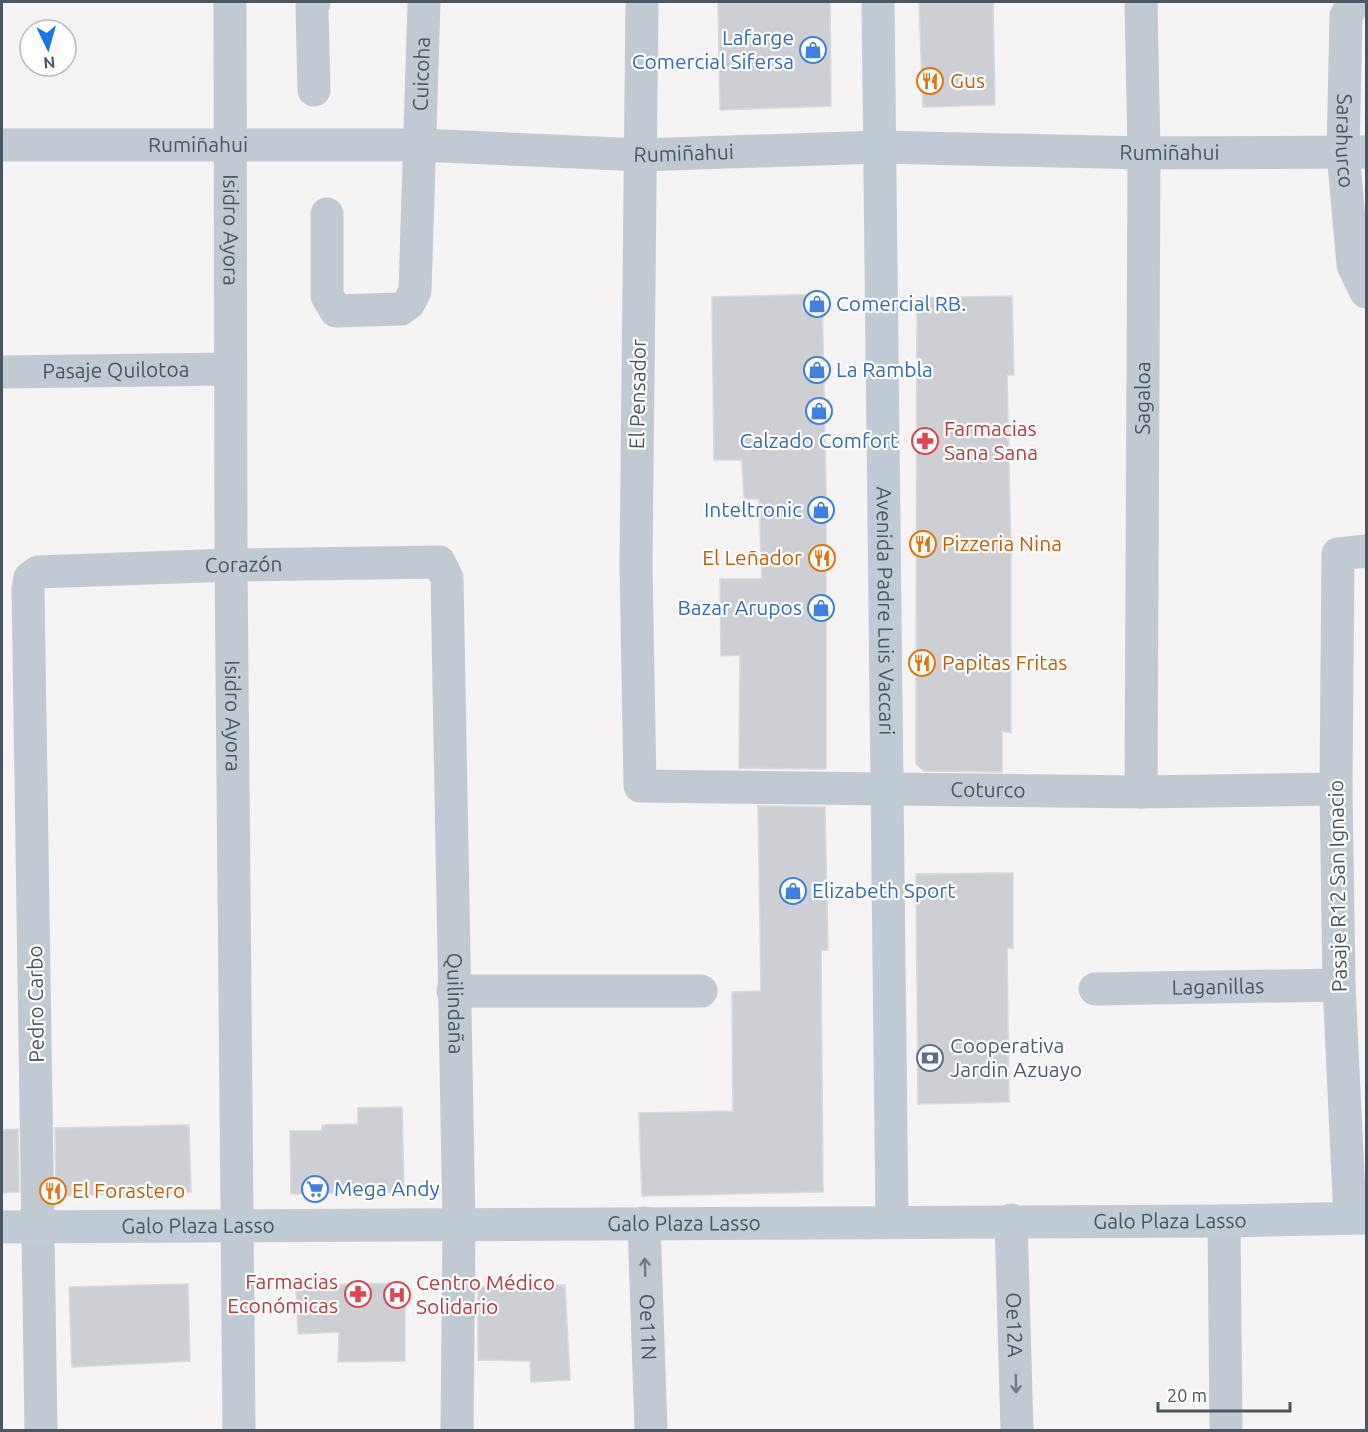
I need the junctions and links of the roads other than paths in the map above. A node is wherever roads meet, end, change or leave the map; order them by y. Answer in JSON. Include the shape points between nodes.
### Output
{"nodes":[{"id":1,"x":230,"y":2,"type":"edge"},
{"id":2,"x":314,"y":2,"type":"edge"},
{"id":3,"x":424,"y":2,"type":"edge"},
{"id":4,"x":642,"y":2,"type":"edge"},
{"id":5,"x":878,"y":2,"type":"edge"},
{"id":6,"x":1141,"y":2,"type":"edge"},
{"id":7,"x":1350,"y":9,"type":"edge"},
{"id":8,"x":314,"y":90,"type":"dead end"},
{"id":9,"x":230,"y":144,"type":"junction"},
{"id":10,"x":2,"y":145,"type":"edge"},
{"id":11,"x":420,"y":145,"type":"junction"},
{"id":12,"x":879,"y":147,"type":"junction"},
{"id":13,"x":1355,"y":152,"type":"edge"},
{"id":14,"x":1144,"y":153,"type":"junction"},
{"id":15,"x":642,"y":155,"type":"junction"},
{"id":16,"x":327,"y":214,"type":"dead end"},
{"id":17,"x":1360,"y":278,"type":"edge"},
{"id":18,"x":230,"y":369,"type":"junction"},
{"id":19,"x":2,"y":372,"type":"edge"},
{"id":20,"x":1352,"y":552,"type":"edge"},
{"id":21,"x":231,"y":565,"type":"junction"},
{"id":22,"x":30,"y":578,"type":"joint"},
{"id":23,"x":447,"y":578,"type":"joint"},
{"id":24,"x":640,"y":786,"type":"joint"},
{"id":25,"x":1336,"y":789,"type":"junction"},
{"id":26,"x":887,"y":790,"type":"junction"},
{"id":27,"x":1141,"y":792,"type":"junction"},
{"id":28,"x":1339,"y":985,"type":"junction"},
{"id":29,"x":1095,"y":989,"type":"dead end"},
{"id":30,"x":701,"y":991,"type":"dead end"},
{"id":31,"x":453,"y":992,"type":"junction"},
{"id":32,"x":1358,"y":1218,"type":"edge"},
{"id":33,"x":1011,"y":1220,"type":"junction"},
{"id":34,"x":892,"y":1221,"type":"junction"},
{"id":35,"x":1224,"y":1221,"type":"junction"},
{"id":36,"x":644,"y":1223,"type":"junction"},
{"id":37,"x":459,"y":1225,"type":"junction"},
{"id":38,"x":2,"y":1227,"type":"edge"},
{"id":39,"x":39,"y":1227,"type":"junction"},
{"id":40,"x":238,"y":1227,"type":"junction"},
{"id":41,"x":41,"y":1431,"type":"edge"},
{"id":42,"x":239,"y":1431,"type":"edge"},
{"id":43,"x":457,"y":1431,"type":"edge"},
{"id":44,"x":651,"y":1431,"type":"edge"},
{"id":45,"x":1017,"y":1431,"type":"edge"},
{"id":46,"x":1226,"y":1431,"type":"edge"}],
"edges":[{"from":1,"to":9,"type":"street","name":"Isidro Ayora"},
{"from":2,"to":8,"type":"street"},
{"from":3,"to":11,"type":"street","name":"Cuicoha"},
{"from":4,"to":15,"type":"street","name":"El Pensador"},
{"from":5,"to":12,"type":"street","name":"Avenida Padre Luis Vaccari"},
{"from":6,"to":14,"type":"street","name":"Sagaloa"},
{"from":7,"to":13,"type":"street","name":"Sarahurco"},
{"from":9,"to":10,"type":"street","name":"Rumiñahui"},
{"from":9,"to":11,"type":"street","name":"Rumiñahui"},
{"from":9,"to":18,"type":"street","name":"Isidro Ayora"},
{"from":11,"to":15,"type":"street","name":"Rumiñahui"},
{"from":11,"to":16,"type":"street","name":"Cuicoha","via":[[415,291],[401,309],[336,311],[330,305]]},
{"from":12,"to":14,"type":"street","name":"Rumiñahui"},
{"from":12,"to":15,"type":"street","name":"Rumiñahui"},
{"from":12,"to":26,"type":"street","name":"Avenida Padre Luis Vaccari"},
{"from":13,"to":14,"type":"street","name":"Rumiñahui"},
{"from":13,"to":17,"type":"street","name":"Sarahurco"},
{"from":14,"to":27,"type":"street","name":"Sagaloa"},
{"from":15,"to":24,"type":"street","name":"El Pensador","via":[[636,565]]},
{"from":18,"to":19,"type":"street","name":"Pasaje Quilotoa"},
{"from":18,"to":21,"type":"street","name":"Isidro Ayora"},
{"from":20,"to":25,"type":"street","name":"Pasaje R12 San Ignacio"},
{"from":21,"to":22,"type":"street","name":"Corazón","via":[[38,572]]},
{"from":21,"to":23,"type":"street","name":"Corazón","via":[[439,562]]},
{"from":21,"to":40,"type":"street","name":"Isidro Ayora"},
{"from":22,"to":39,"type":"street","name":"Pedro Carbo"},
{"from":23,"to":31,"type":"street","name":"Quilindaña"},
{"from":24,"to":26,"type":"street","name":"Coturco"},
{"from":25,"to":27,"type":"street","name":"Coturco"},
{"from":25,"to":28,"type":"street","name":"Pasaje R12 San Ignacio"},
{"from":26,"to":27,"type":"street","name":"Coturco"},
{"from":26,"to":34,"type":"street","name":"Avenida Padre Luis Vaccari"},
{"from":28,"to":29,"type":"street","name":"Laganillas"},
{"from":28,"to":32,"type":"street","name":"Pasaje R12 San Ignacio"},
{"from":30,"to":31,"type":"street"},
{"from":31,"to":37,"type":"street","name":"Quilindaña"},
{"from":32,"to":35,"type":"street","name":"Galo Plaza Lasso"},
{"from":33,"to":34,"type":"street","name":"Galo Plaza Lasso"},
{"from":33,"to":35,"type":"street","name":"Galo Plaza Lasso"},
{"from":33,"to":45,"type":"street","name":"Oe12A","one_way":true},
{"from":34,"to":36,"type":"street","name":"Galo Plaza Lasso"},
{"from":35,"to":46,"type":"street"},
{"from":36,"to":37,"type":"street","name":"Galo Plaza Lasso"},
{"from":44,"to":36,"type":"street","name":"Oe11N","one_way":true},
{"from":37,"to":40,"type":"street","name":"Galo Plaza Lasso"},
{"from":37,"to":43,"type":"street","name":"Quilindaña"},
{"from":38,"to":39,"type":"street","name":"Galo Plaza Lasso"},
{"from":39,"to":40,"type":"street","name":"Galo Plaza Lasso"},
{"from":39,"to":41,"type":"street","name":"Pedro Carbo"},
{"from":40,"to":42,"type":"street","name":"Isidro Ayora"}]}
